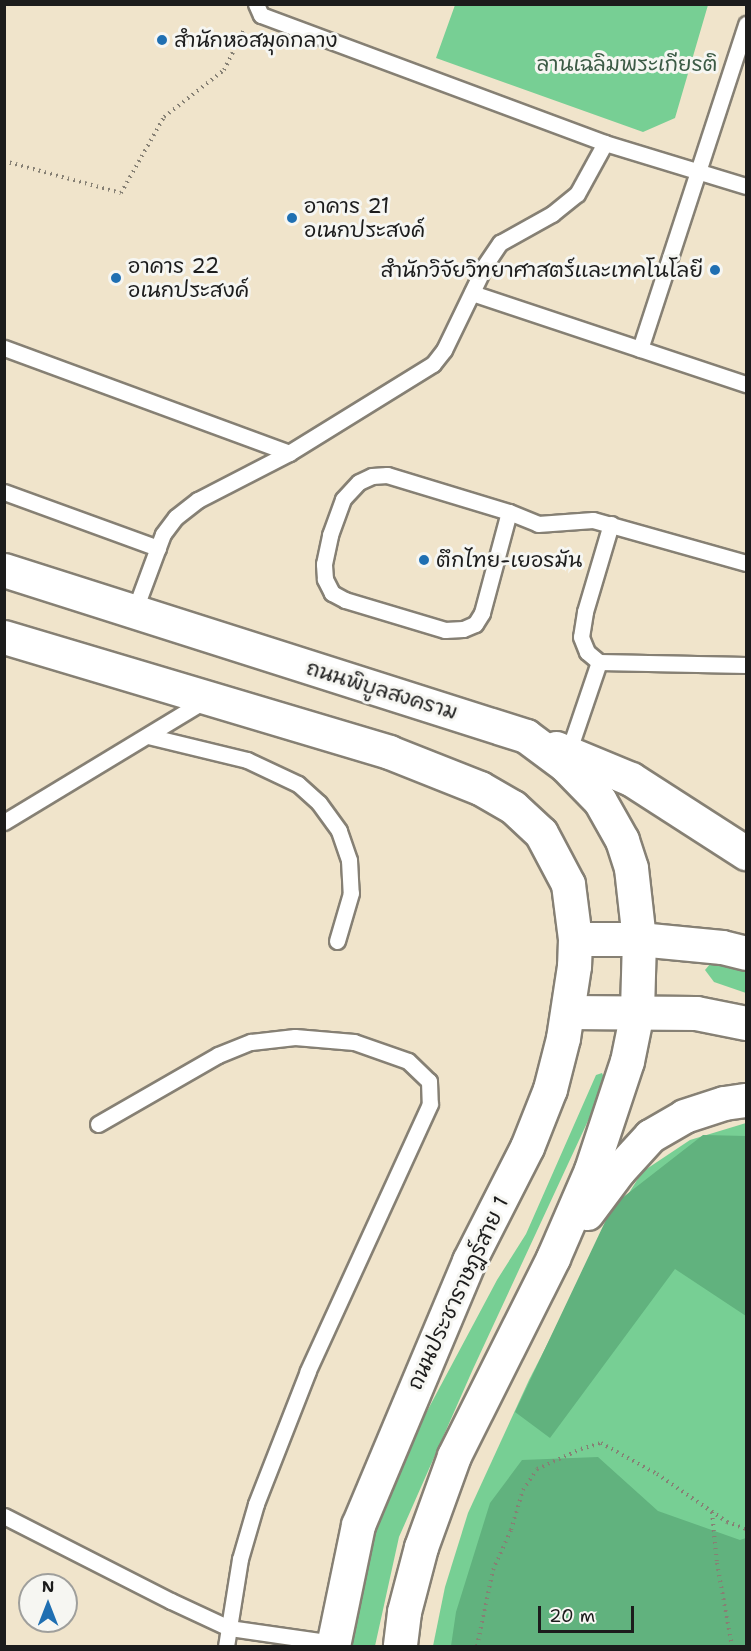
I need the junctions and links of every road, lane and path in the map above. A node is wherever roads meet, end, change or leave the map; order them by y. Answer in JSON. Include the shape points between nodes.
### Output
{"nodes":[{"id":1,"x":256,"y":6,"type":"edge"},
{"id":2,"x":747,"y":24,"type":"edge"},
{"id":3,"x":605,"y":143,"type":"junction"},
{"id":4,"x":4,"y":161,"type":"edge"},
{"id":5,"x":697,"y":171,"type":"junction"},
{"id":6,"x":747,"y":186,"type":"edge"},
{"id":7,"x":472,"y":293,"type":"junction"},
{"id":8,"x":4,"y":348,"type":"edge"},
{"id":9,"x":640,"y":349,"type":"junction"},
{"id":10,"x":747,"y":384,"type":"edge"},
{"id":11,"x":289,"y":453,"type":"junction"},
{"id":12,"x":4,"y":492,"type":"edge"},
{"id":13,"x":508,"y":512,"type":"junction"},
{"id":14,"x":611,"y":524,"type":"junction"},
{"id":15,"x":158,"y":548,"type":"junction"},
{"id":16,"x":747,"y":563,"type":"edge"},
{"id":17,"x":4,"y":570,"type":"edge"},
{"id":18,"x":134,"y":612,"type":"junction"},
{"id":19,"x":4,"y":637,"type":"edge"},
{"id":20,"x":599,"y":662,"type":"junction"},
{"id":21,"x":747,"y":665,"type":"edge"},
{"id":22,"x":208,"y":699,"type":"junction"},
{"id":23,"x":148,"y":736,"type":"junction"},
{"id":24,"x":526,"y":736,"type":"junction"},
{"id":25,"x":567,"y":753,"type":"junction"},
{"id":26,"x":4,"y":822,"type":"edge"},
{"id":27,"x":747,"y":853,"type":"edge"},
{"id":28,"x":575,"y":939,"type":"junction"},
{"id":29,"x":639,"y":939,"type":"junction"},
{"id":30,"x":337,"y":940,"type":"dead end"},
{"id":31,"x":747,"y":953,"type":"edge"},
{"id":32,"x":568,"y":1011,"type":"junction"},
{"id":33,"x":637,"y":1011,"type":"junction"},
{"id":34,"x":747,"y":1023,"type":"edge"},
{"id":35,"x":747,"y":1100,"type":"edge"},
{"id":36,"x":98,"y":1124,"type":"dead end"},
{"id":37,"x":553,"y":1258,"type":"junction"},
{"id":38,"x":711,"y":1512,"type":"junction"},
{"id":39,"x":4,"y":1516,"type":"edge"},
{"id":40,"x":747,"y":1529,"type":"edge"},
{"id":41,"x":229,"y":1628,"type":"junction"},
{"id":42,"x":333,"y":1645,"type":"edge"},
{"id":43,"x":226,"y":1647,"type":"edge"},
{"id":44,"x":400,"y":1647,"type":"edge"},
{"id":45,"x":477,"y":1647,"type":"edge"},
{"id":46,"x":732,"y":1647,"type":"edge"}],
"edges":[{"from":1,"to":3,"type":"lane","via":[[261,15]]},
{"from":1,"to":4,"type":"path","via":[[224,70],[164,117],[121,193]]},
{"from":2,"to":5,"type":"lane"},
{"from":3,"to":5,"type":"lane"},
{"from":3,"to":7,"type":"lane","via":[[577,194],[552,214],[500,243]]},
{"from":5,"to":6,"type":"lane"},
{"from":5,"to":9,"type":"lane"},
{"from":7,"to":9,"type":"lane"},
{"from":7,"to":11,"type":"lane","via":[[444,350],[433,363]]},
{"from":8,"to":11,"type":"lane"},
{"from":9,"to":10,"type":"lane"},
{"from":11,"to":15,"type":"lane","via":[[198,500],[176,517]]},
{"from":12,"to":15,"type":"lane"},
{"from":13,"to":13,"type":"lane","via":[[387,475],[372,476],[359,482],[343,499],[330,535],[325,579],[332,593],[345,600],[446,630],[463,629],[475,624],[483,613]]},
{"from":13,"to":14,"type":"lane","via":[[538,524],[580,519]]},
{"from":14,"to":16,"type":"lane"},
{"from":14,"to":20,"type":"lane","via":[[581,637],[587,652]]},
{"from":15,"to":18,"type":"lane"},
{"from":17,"to":18,"type":"main road","name":"ถนนพิบูลสงคราม"},
{"from":18,"to":24,"type":"main road","name":"ถนนพิบูลสงคราม"},
{"from":19,"to":22,"type":"main road"},
{"from":20,"to":21,"type":"lane"},
{"from":20,"to":25,"type":"lane"},
{"from":22,"to":23,"type":"lane"},
{"from":22,"to":28,"type":"main road","via":[[389,752],[480,788],[513,807],[541,833],[567,884]]},
{"from":23,"to":26,"type":"lane"},
{"from":23,"to":30,"type":"lane","via":[[247,760],[298,784],[319,803],[339,831],[349,860],[351,893]]},
{"from":24,"to":25,"type":"main road"},
{"from":24,"to":29,"type":"main road","name":"ถนนพิบูลสงคราม","via":[[565,765],[600,801],[622,840],[631,868]]},
{"from":25,"to":27,"type":"main road","via":[[631,779]]},
{"from":28,"to":29,"type":"main road"},
{"from":28,"to":32,"type":"main road","name":"ถนนประชาราษฎร์สาย 1"},
{"from":29,"to":31,"type":"main road"},
{"from":29,"to":33,"type":"main road"},
{"from":32,"to":33,"type":"main road"},
{"from":32,"to":42,"type":"main road","name":"ถนนประชาราษฎร์สาย 1","via":[[550,1089],[527,1147],[469,1261],[358,1525]]},
{"from":33,"to":34,"type":"main road","via":[[696,1013]]},
{"from":33,"to":37,"type":"main road","via":[[627,1061],[591,1170]]},
{"from":35,"to":37,"type":"main road","via":[[684,1116],[650,1136],[619,1170]]},
{"from":36,"to":41,"type":"lane","via":[[218,1055],[251,1042],[284,1038],[354,1042],[408,1061],[429,1081],[430,1104],[308,1371],[256,1504],[240,1559]]},
{"from":37,"to":44,"type":"main road","via":[[454,1456],[421,1547],[404,1612]]},
{"from":38,"to":40,"type":"path"},
{"from":38,"to":45,"type":"path","via":[[657,1474],[601,1443],[537,1470],[523,1490],[493,1570]]},
{"from":38,"to":46,"type":"path"},
{"from":39,"to":41,"type":"lane"},
{"from":41,"to":42,"type":"lane"},
{"from":41,"to":43,"type":"lane"}]}
